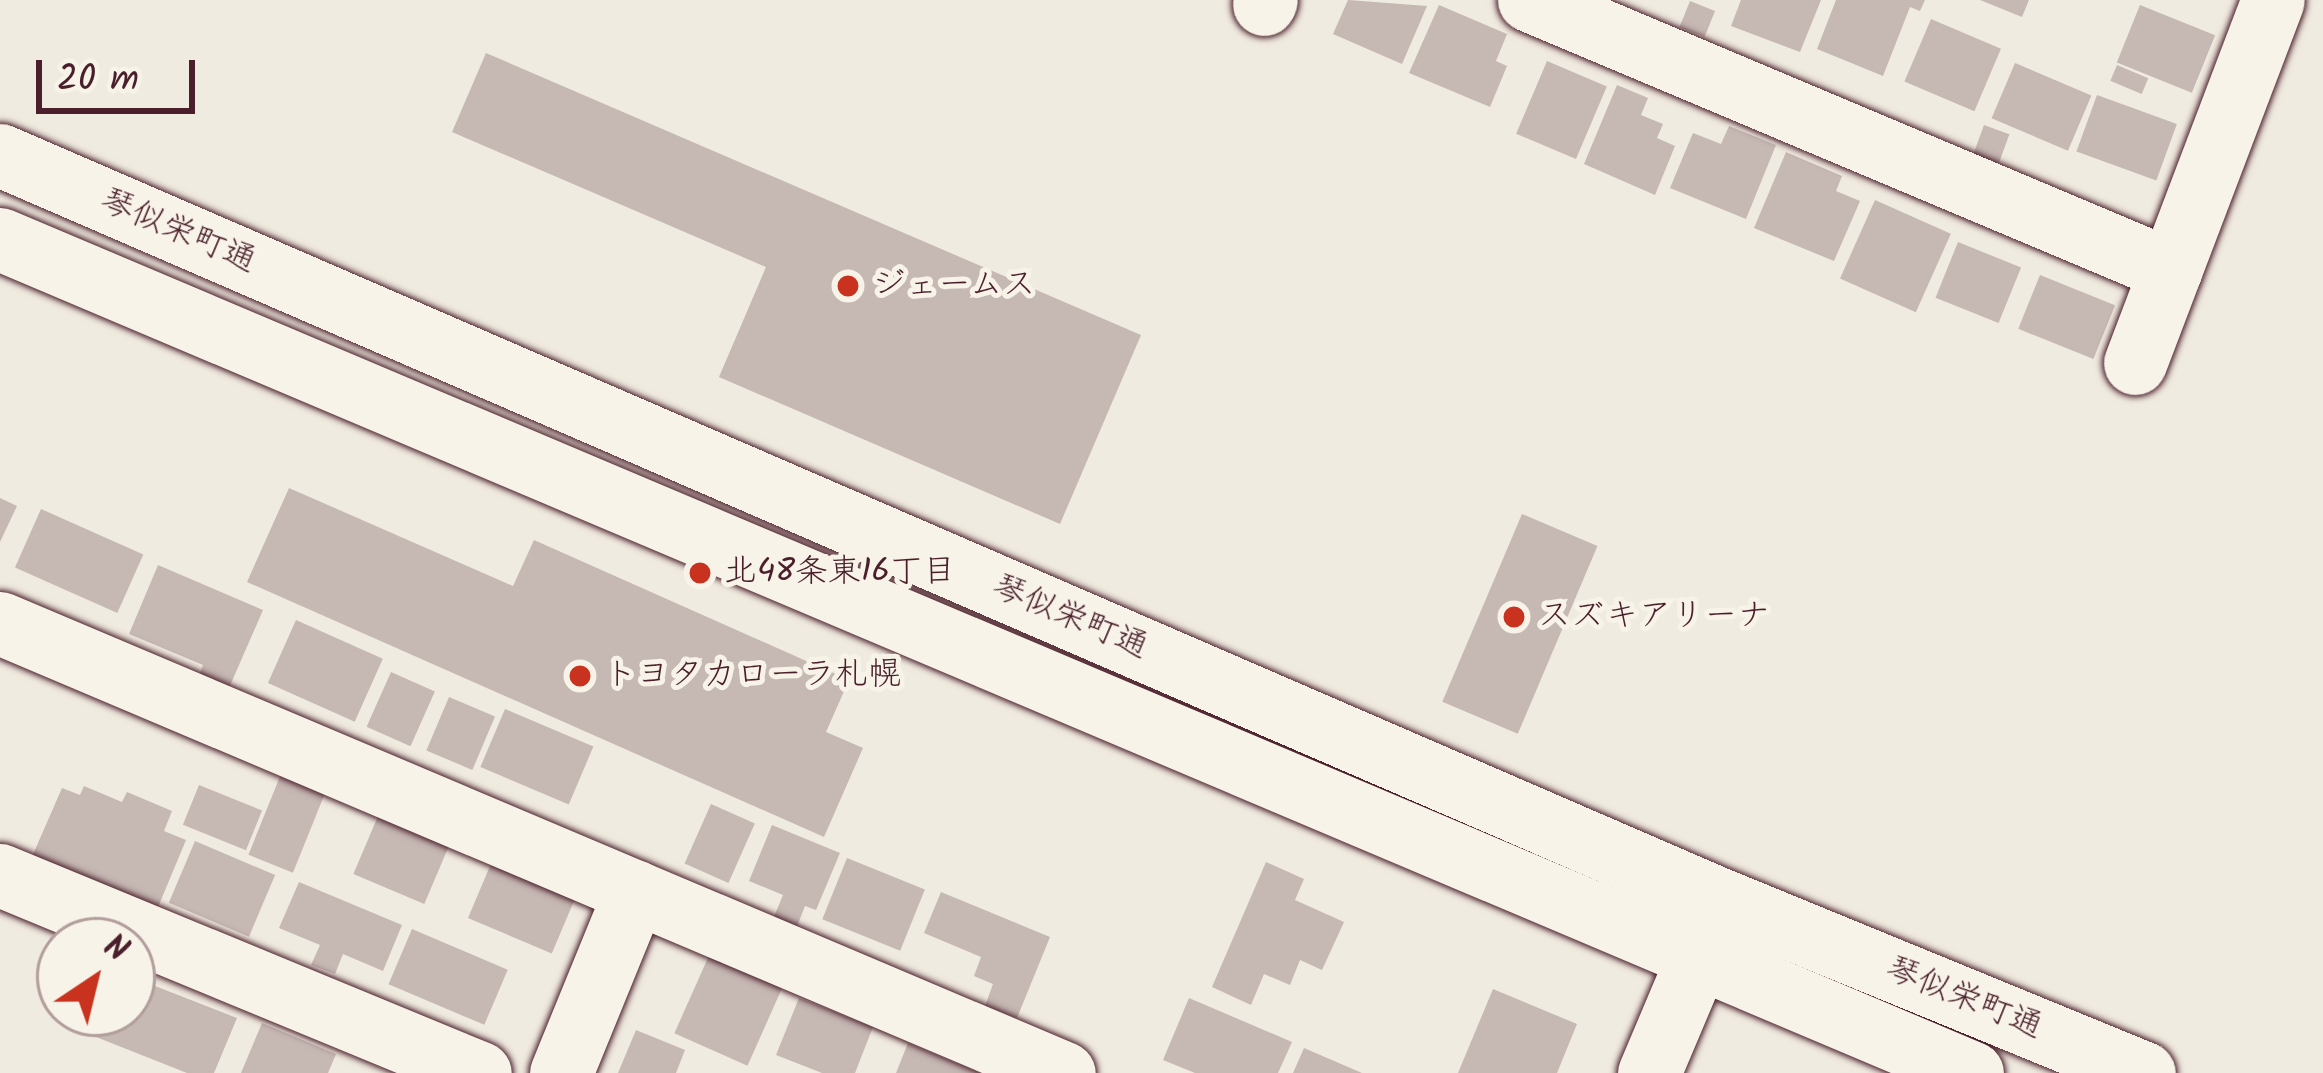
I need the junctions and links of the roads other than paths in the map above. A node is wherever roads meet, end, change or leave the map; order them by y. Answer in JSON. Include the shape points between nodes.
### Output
{"nodes":[{"id":1,"x":1529,"y":0,"type":"edge"},
{"id":2,"x":2273,"y":0,"type":"edge"},
{"id":3,"x":0,"y":155,"type":"edge"},
{"id":4,"x":0,"y":238,"type":"edge"},
{"id":5,"x":2170,"y":270,"type":"junction"},
{"id":6,"x":2135,"y":363,"type":"dead end"},
{"id":7,"x":0,"y":623,"type":"edge"},
{"id":8,"x":0,"y":875,"type":"edge"},
{"id":9,"x":635,"y":892,"type":"junction"},
{"id":10,"x":1722,"y":900,"type":"junction"},
{"id":11,"x":1696,"y":960,"type":"junction"},
{"id":12,"x":479,"y":1073,"type":"edge"},
{"id":13,"x":560,"y":1073,"type":"edge"},
{"id":14,"x":1064,"y":1073,"type":"edge"},
{"id":15,"x":1649,"y":1073,"type":"edge"},
{"id":16,"x":1972,"y":1073,"type":"edge"},
{"id":17,"x":2144,"y":1073,"type":"edge"}],
"edges":[{"from":1,"to":5,"type":"street"},
{"from":2,"to":5,"type":"street"},
{"from":3,"to":10,"type":"street","name":"琴似栄町通"},
{"from":4,"to":11,"type":"street","name":"琴似栄町通"},
{"from":5,"to":6,"type":"street"},
{"from":7,"to":9,"type":"street"},
{"from":8,"to":12,"type":"street"},
{"from":9,"to":13,"type":"street"},
{"from":9,"to":14,"type":"street"},
{"from":10,"to":11,"type":"street"},
{"from":10,"to":17,"type":"street","name":"琴似栄町通"},
{"from":11,"to":15,"type":"street"},
{"from":11,"to":16,"type":"street","name":"琴似栄町通"}]}
